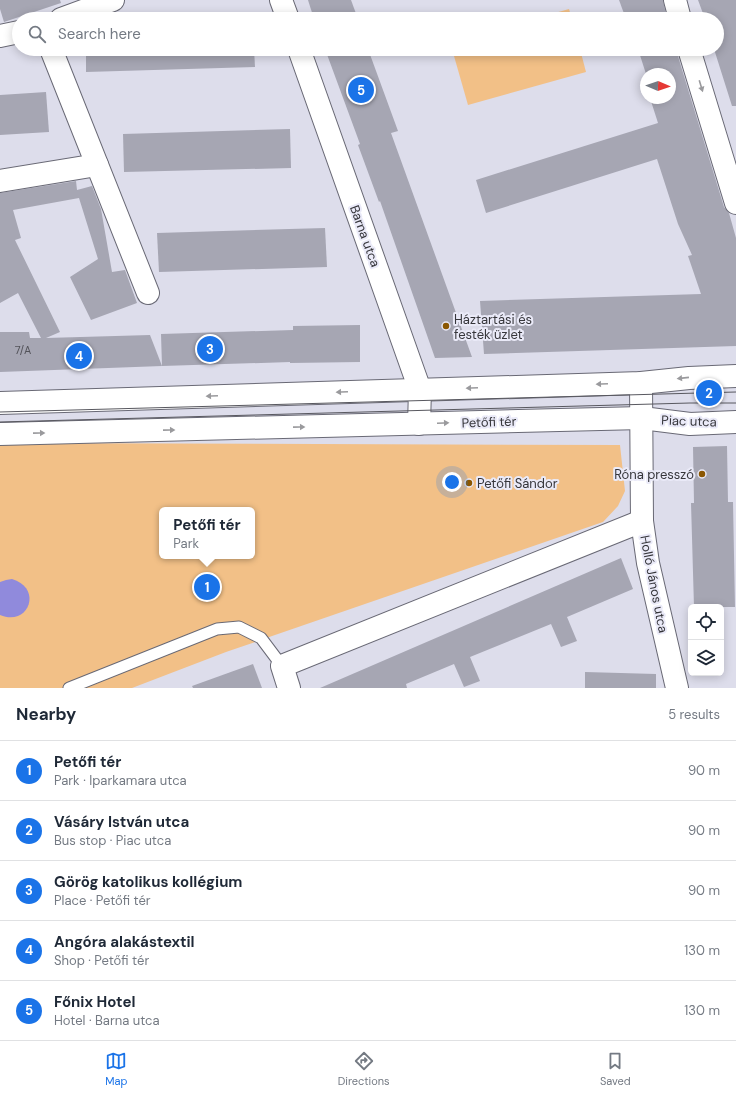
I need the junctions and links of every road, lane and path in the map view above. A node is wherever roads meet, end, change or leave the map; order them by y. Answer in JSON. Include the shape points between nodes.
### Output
{"nodes":[{"id":1,"x":113,"y":0,"type":"edge"},
{"id":2,"x":281,"y":0,"type":"edge"},
{"id":3,"x":675,"y":0,"type":"edge"},
{"id":4,"x":80,"y":12,"type":"edge"},
{"id":5,"x":285,"y":12,"type":"edge"},
{"id":6,"x":678,"y":12,"type":"edge"},
{"id":7,"x":12,"y":33,"type":"edge"},
{"id":8,"x":0,"y":36,"type":"edge"},
{"id":9,"x":54,"y":56,"type":"edge"},
{"id":10,"x":301,"y":56,"type":"edge"},
{"id":11,"x":691,"y":56,"type":"edge"},
{"id":12,"x":97,"y":165,"type":"junction"},
{"id":13,"x":0,"y":181,"type":"edge"},
{"id":14,"x":736,"y":203,"type":"edge"},
{"id":15,"x":148,"y":293,"type":"dead end"},
{"id":16,"x":736,"y":376,"type":"edge"},
{"id":17,"x":641,"y":383,"type":"junction"},
{"id":18,"x":420,"y":390,"type":"junction"},
{"id":19,"x":0,"y":403,"type":"edge"},
{"id":20,"x":642,"y":418,"type":"junction"},
{"id":21,"x":736,"y":422,"type":"edge"},
{"id":22,"x":419,"y":424,"type":"junction"},
{"id":23,"x":0,"y":434,"type":"edge"},
{"id":24,"x":642,"y":521,"type":"junction"},
{"id":25,"x":282,"y":666,"type":"junction"},
{"id":26,"x":69,"y":688,"type":"edge"},
{"id":27,"x":289,"y":688,"type":"edge"},
{"id":28,"x":677,"y":688,"type":"edge"}],
"edges":[{"from":1,"to":4,"type":"street"},
{"from":2,"to":5,"type":"street"},
{"from":3,"to":6,"type":"street"},
{"from":7,"to":8,"type":"street"},
{"from":9,"to":12,"type":"street"},
{"from":10,"to":18,"type":"street","name":"Barna utca"},
{"from":11,"to":14,"type":"street","one_way":true},
{"from":12,"to":13,"type":"street"},
{"from":12,"to":15,"type":"street"},
{"from":16,"to":17,"type":"street","one_way":true},
{"from":17,"to":18,"type":"street","one_way":true},
{"from":17,"to":20,"type":"street","name":"Holló János utca"},
{"from":18,"to":19,"type":"street","one_way":true},
{"from":18,"to":22,"type":"street","name":"Barna utca"},
{"from":20,"to":21,"type":"street","name":"Piac utca","via":[[690,424]]},
{"from":22,"to":20,"type":"street","name":"Petőfi tér","one_way":true},
{"from":20,"to":24,"type":"street","name":"Holló János utca"},
{"from":23,"to":22,"type":"street","name":"Petőfi tér","one_way":true},
{"from":24,"to":25,"type":"street"},
{"from":24,"to":28,"type":"street","name":"Holló János utca","via":[[648,563]]},
{"from":25,"to":26,"type":"lane","via":[[261,638],[239,627],[217,629]]},
{"from":25,"to":27,"type":"street"}]}
